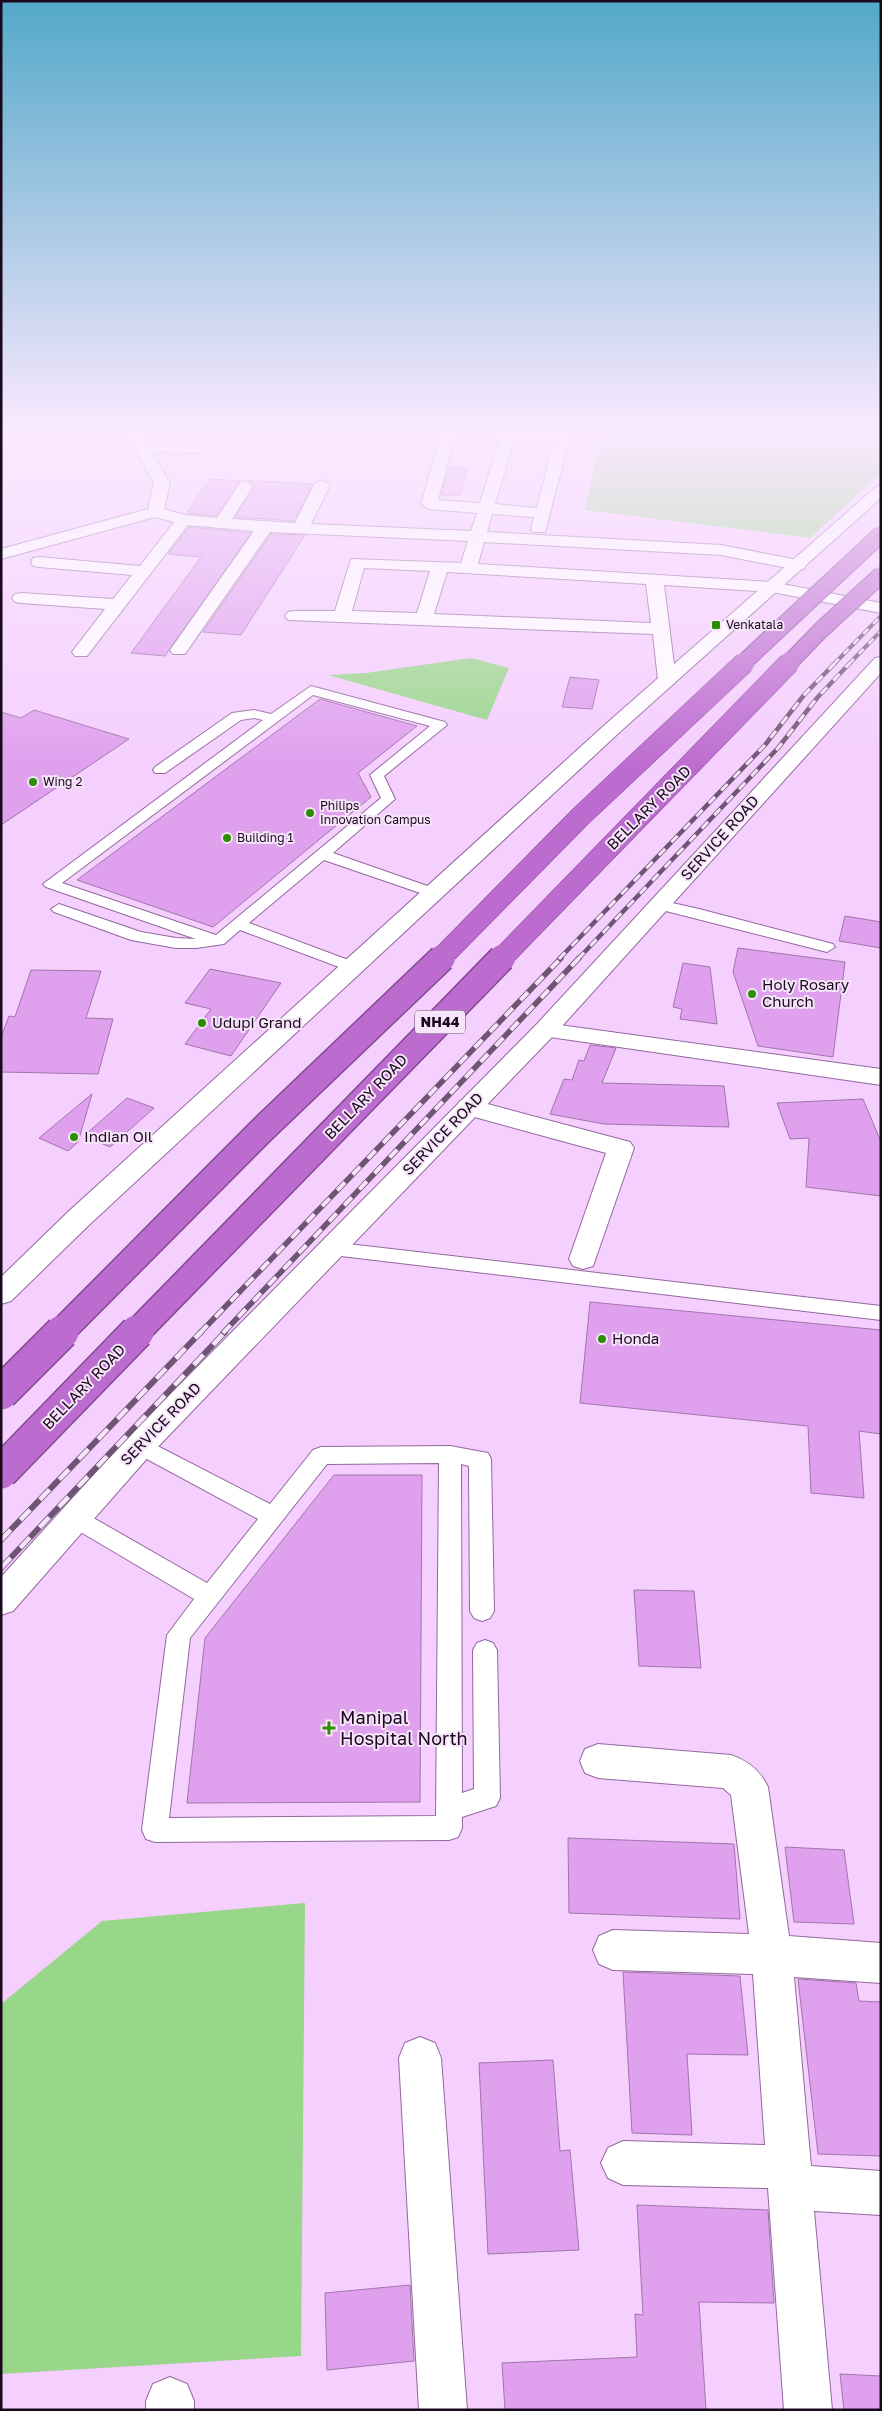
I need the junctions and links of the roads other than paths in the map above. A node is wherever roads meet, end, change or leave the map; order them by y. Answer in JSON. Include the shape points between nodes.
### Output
{"nodes":[{"id":1,"x":36,"y":545,"type":"edge"},
{"id":2,"x":166,"y":545,"type":"edge"},
{"id":3,"x":253,"y":545,"type":"edge"},
{"id":4,"x":475,"y":545,"type":"edge"},
{"id":5,"x":629,"y":545,"type":"edge"},
{"id":6,"x":821,"y":545,"type":"edge"},
{"id":7,"x":870,"y":545,"type":"edge"},
{"id":8,"x":1,"y":554,"type":"edge"},
{"id":9,"x":39,"y":562,"type":"dead end"},
{"id":10,"x":798,"y":565,"type":"junction"},
{"id":11,"x":440,"y":566,"type":"junction"},
{"id":12,"x":468,"y":568,"type":"junction"},
{"id":13,"x":146,"y":571,"type":"junction"},
{"id":14,"x":881,"y":575,"type":"edge"},
{"id":15,"x":654,"y":578,"type":"junction"},
{"id":16,"x":772,"y":587,"type":"junction"},
{"id":17,"x":21,"y":598,"type":"dead end"},
{"id":18,"x":118,"y":605,"type":"junction"},
{"id":19,"x":881,"y":608,"type":"edge"},
{"id":20,"x":294,"y":616,"type":"dead end"},
{"id":21,"x":342,"y":617,"type":"junction"},
{"id":22,"x":424,"y":618,"type":"junction"},
{"id":23,"x":661,"y":629,"type":"junction"},
{"id":24,"x":179,"y":650,"type":"dead end"},
{"id":25,"x":81,"y":652,"type":"dead end"},
{"id":26,"x":879,"y":665,"type":"edge"},
{"id":27,"x":667,"y":680,"type":"junction"},
{"id":28,"x":350,"y":689,"type":"dead end"},
{"id":29,"x":273,"y":718,"type":"junction"},
{"id":30,"x":440,"y":725,"type":"junction"},
{"id":31,"x":160,"y":770,"type":"dead end"},
{"id":32,"x":322,"y":854,"type":"junction"},
{"id":33,"x":434,"y":893,"type":"junction"},
{"id":34,"x":659,"y":905,"type":"junction"},
{"id":35,"x":59,"y":909,"type":"dead end"},
{"id":36,"x":238,"y":924,"type":"junction"},
{"id":37,"x":218,"y":941,"type":"junction"},
{"id":38,"x":827,"y":947,"type":"dead end"},
{"id":39,"x":353,"y":967,"type":"junction"},
{"id":40,"x":545,"y":1030,"type":"junction"},
{"id":41,"x":881,"y":1077,"type":"edge"},
{"id":42,"x":469,"y":1107,"type":"junction"},
{"id":43,"x":331,"y":1249,"type":"junction"},
{"id":44,"x":584,"y":1259,"type":"dead end"},
{"id":45,"x":1,"y":1294,"type":"edge"},
{"id":46,"x":881,"y":1313,"type":"edge"},
{"id":47,"x":1,"y":1393,"type":"edge"},
{"id":48,"x":140,"y":1445,"type":"junction"},
{"id":49,"x":450,"y":1454,"type":"junction"},
{"id":50,"x":1,"y":1472,"type":"edge"},
{"id":51,"x":273,"y":1516,"type":"junction"},
{"id":52,"x":75,"y":1518,"type":"junction"},
{"id":53,"x":209,"y":1596,"type":"junction"},
{"id":54,"x":1,"y":1601,"type":"edge"},
{"id":55,"x":482,"y":1611,"type":"dead end"},
{"id":56,"x":484,"y":1650,"type":"dead end"},
{"id":57,"x":598,"y":1761,"type":"dead end"},
{"id":58,"x":449,"y":1808,"type":"junction"},
{"id":59,"x":613,"y":1950,"type":"dead end"},
{"id":60,"x":772,"y":1955,"type":"junction"},
{"id":61,"x":881,"y":1962,"type":"edge"},
{"id":62,"x":420,"y":2058,"type":"dead end"},
{"id":63,"x":623,"y":2162,"type":"dead end"},
{"id":64,"x":790,"y":2177,"type":"junction"},
{"id":65,"x":881,"y":2193,"type":"edge"},
{"id":66,"x":443,"y":2410,"type":"edge"},
{"id":67,"x":808,"y":2410,"type":"edge"}],
"edges":[{"from":1,"to":8,"type":"street"},
{"from":2,"to":13,"type":"street"},
{"from":3,"to":24,"type":"street"},
{"from":4,"to":12,"type":"street"},
{"from":5,"to":10,"type":"street","via":[[721,550]]},
{"from":6,"to":10,"type":"street"},
{"from":7,"to":47,"type":"highway","number":"NH44","bridge":true,"via":[[581,816]]},
{"from":9,"to":13,"type":"street"},
{"from":10,"to":16,"type":"street"},
{"from":11,"to":12,"type":"street"},
{"from":11,"to":21,"type":"street","via":[[357,563]]},
{"from":11,"to":22,"type":"street"},
{"from":12,"to":15,"type":"street"},
{"from":13,"to":18,"type":"street"},
{"from":14,"to":50,"type":"highway","name":"BELLARY ROAD","number":"NH44","bridge":true,"via":[[814,638]]},
{"from":15,"to":16,"type":"street"},
{"from":15,"to":23,"type":"street"},
{"from":16,"to":19,"type":"street"},
{"from":16,"to":27,"type":"street"},
{"from":17,"to":18,"type":"street"},
{"from":18,"to":25,"type":"street"},
{"from":20,"to":21,"type":"street"},
{"from":21,"to":22,"type":"street"},
{"from":22,"to":23,"type":"street"},
{"from":23,"to":27,"type":"street"},
{"from":26,"to":34,"type":"street","name":"SERVICE ROAD"},
{"from":27,"to":33,"type":"street"},
{"from":28,"to":30,"type":"lane","via":[[445,715],[447,719]]},
{"from":29,"to":30,"type":"lane","via":[[311,690]]},
{"from":29,"to":31,"type":"lane","via":[[254,714],[237,716]]},
{"from":29,"to":37,"type":"lane","via":[[51,884]]},
{"from":30,"to":32,"type":"lane","via":[[377,775],[388,799]]},
{"from":32,"to":33,"type":"lane"},
{"from":32,"to":36,"type":"lane"},
{"from":33,"to":39,"type":"street"},
{"from":34,"to":38,"type":"lane"},
{"from":34,"to":40,"type":"street","name":"SERVICE ROAD"},
{"from":35,"to":37,"type":"lane","via":[[155,942],[186,945]]},
{"from":36,"to":37,"type":"lane"},
{"from":36,"to":39,"type":"lane"},
{"from":39,"to":45,"type":"street","via":[[79,1218]]},
{"from":40,"to":41,"type":"street"},
{"from":40,"to":42,"type":"street","name":"SERVICE ROAD"},
{"from":42,"to":43,"type":"street","name":"SERVICE ROAD"},
{"from":42,"to":44,"type":"street","via":[[621,1148]]},
{"from":43,"to":46,"type":"lane"},
{"from":43,"to":48,"type":"street","name":"SERVICE ROAD"},
{"from":48,"to":51,"type":"lane"},
{"from":48,"to":52,"type":"street","name":"SERVICE ROAD"},
{"from":49,"to":51,"type":"lane","via":[[321,1456]]},
{"from":49,"to":55,"type":"lane","via":[[480,1459]]},
{"from":49,"to":58,"type":"lane"},
{"from":51,"to":53,"type":"lane"},
{"from":52,"to":53,"type":"lane"},
{"from":52,"to":54,"type":"street","name":"SERVICE ROAD"},
{"from":53,"to":58,"type":"lane","via":[[179,1635],[155,1830],[449,1828]]},
{"from":56,"to":58,"type":"lane","via":[[487,1798]]},
{"from":57,"to":60,"type":"street","via":[[731,1772],[749,1787]]},
{"from":59,"to":60,"type":"street"},
{"from":60,"to":61,"type":"street"},
{"from":60,"to":64,"type":"street"},
{"from":62,"to":66,"type":"street"},
{"from":63,"to":64,"type":"street"},
{"from":64,"to":65,"type":"street"},
{"from":64,"to":67,"type":"street"}]}
